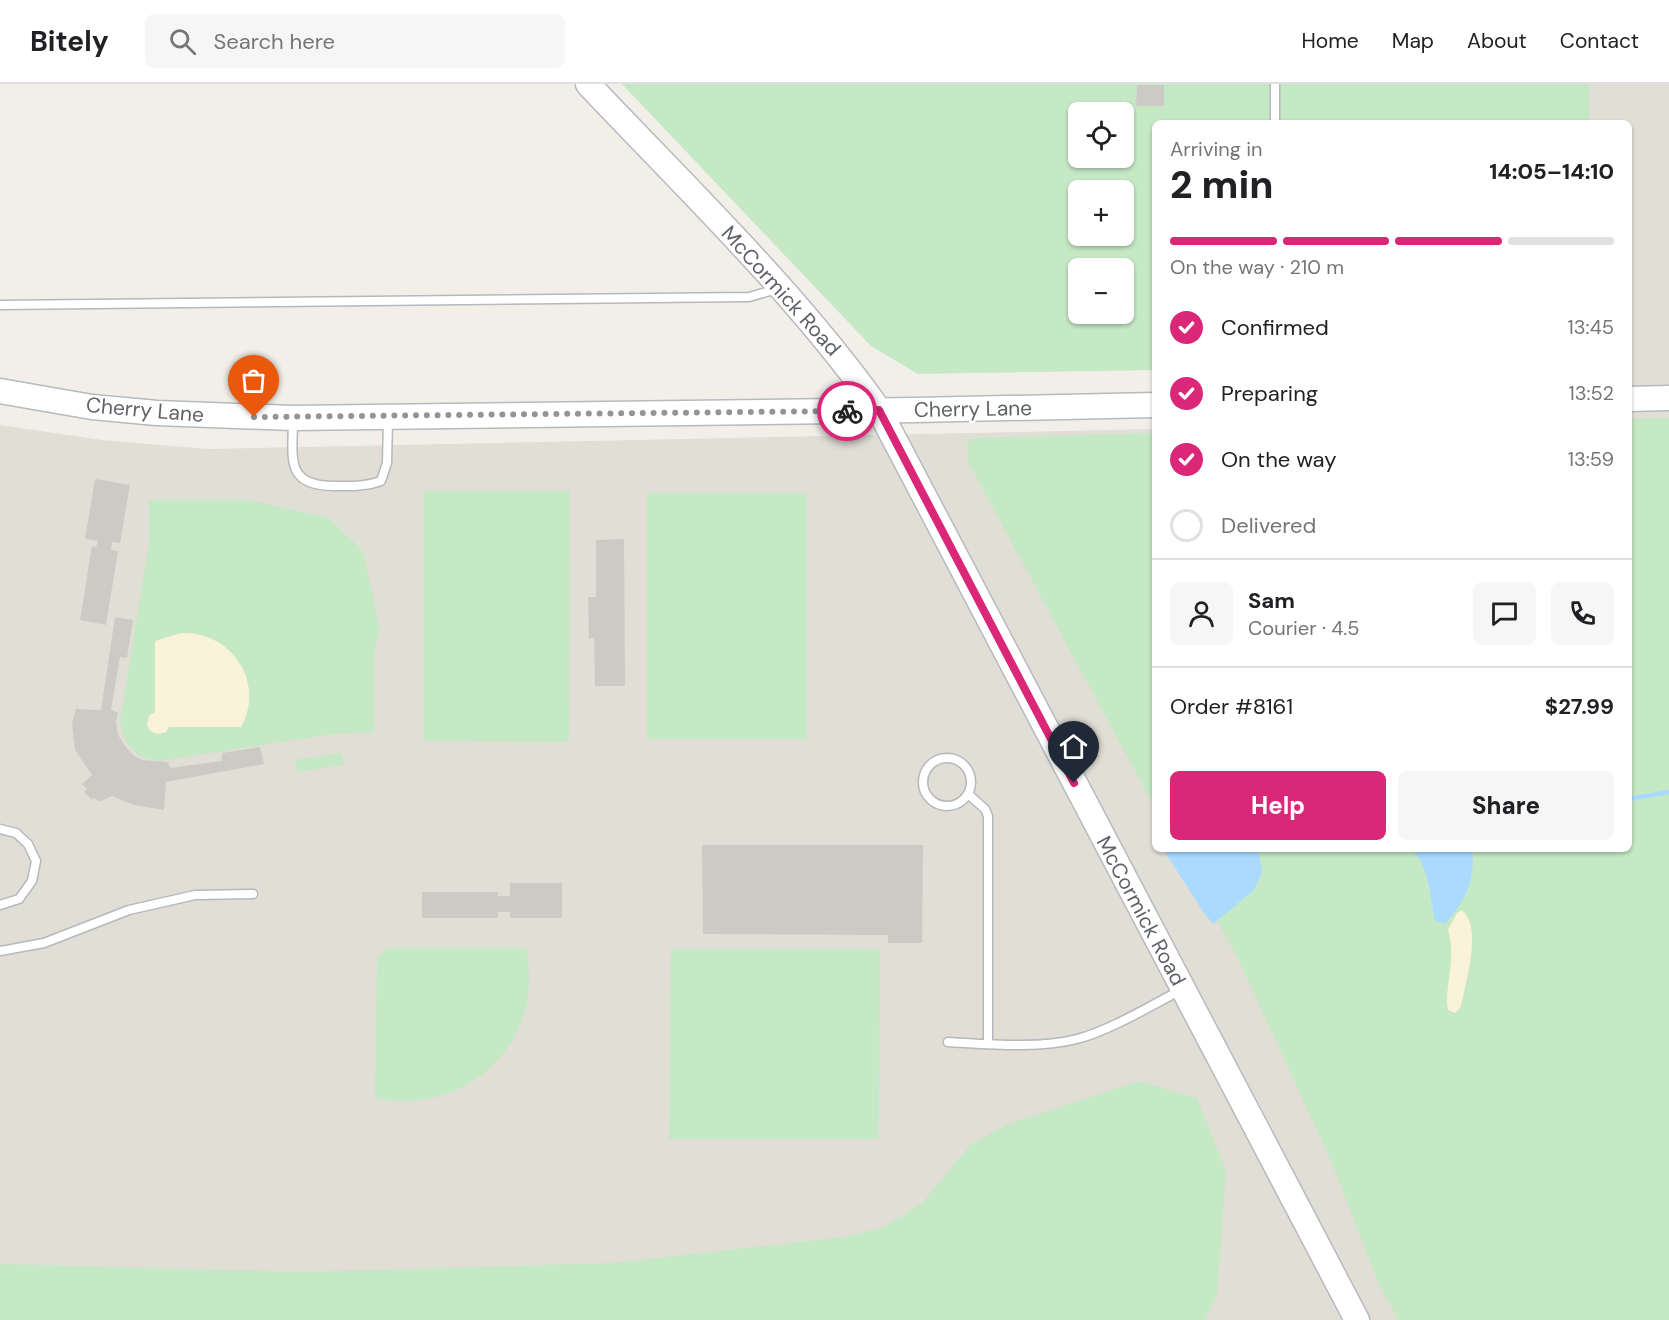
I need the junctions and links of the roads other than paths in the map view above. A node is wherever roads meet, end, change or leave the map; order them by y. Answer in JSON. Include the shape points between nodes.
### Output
{"nodes":[{"id":1,"x":588,"y":84,"type":"edge"},
{"id":2,"x":1275,"y":84,"type":"edge"},
{"id":3,"x":1275,"y":120,"type":"edge"},
{"id":4,"x":780,"y":288,"type":"junction"},
{"id":5,"x":0,"y":304,"type":"edge"},
{"id":6,"x":0,"y":391,"type":"edge"},
{"id":7,"x":1669,"y":398,"type":"edge"},
{"id":8,"x":1632,"y":399,"type":"edge"},
{"id":9,"x":1152,"y":405,"type":"edge"},
{"id":10,"x":879,"y":410,"type":"junction"},
{"id":11,"x":388,"y":416,"type":"junction"},
{"id":12,"x":293,"y":418,"type":"junction"},
{"id":13,"x":968,"y":794,"type":"junction"},
{"id":14,"x":0,"y":829,"type":"edge"},
{"id":15,"x":253,"y":894,"type":"dead end"},
{"id":16,"x":0,"y":905,"type":"edge"},
{"id":17,"x":0,"y":951,"type":"edge"},
{"id":18,"x":1182,"y":990,"type":"junction"},
{"id":19,"x":948,"y":1042,"type":"dead end"},
{"id":20,"x":988,"y":1044,"type":"junction"},
{"id":21,"x":1357,"y":1320,"type":"edge"}],
"edges":[{"from":1,"to":4,"type":"street","name":"McCormick Road"},
{"from":2,"to":3,"type":"lane"},
{"from":4,"to":5,"type":"lane","via":[[749,297]]},
{"from":4,"to":10,"type":"street","name":"McCormick Road","via":[[846,364]]},
{"from":6,"to":12,"type":"street","name":"Cherry Lane","via":[[158,413]]},
{"from":7,"to":8,"type":"street"},
{"from":9,"to":10,"type":"street","name":"Cherry Lane"},
{"from":10,"to":11,"type":"street","name":"Cherry Lane"},
{"from":10,"to":18,"type":"street","name":"McCormick Road"},
{"from":11,"to":12,"type":"street","name":"Cherry Lane"},
{"from":11,"to":12,"type":"lane","via":[[386,471],[381,481],[356,487],[320,486],[300,477],[294,459]]},
{"from":13,"to":13,"type":"lane","via":[[956,805],[939,805],[923,789],[928,766],[941,758],[957,759],[971,778]]},
{"from":13,"to":20,"type":"lane","via":[[988,816]]},
{"from":14,"to":16,"type":"lane","via":[[16,833],[28,844],[36,861],[32,881],[19,899]]},
{"from":15,"to":17,"type":"lane","via":[[195,894],[129,910],[44,943]]},
{"from":18,"to":20,"type":"lane","via":[[1077,1039]]},
{"from":18,"to":21,"type":"street","name":"McCormick Road"},
{"from":19,"to":20,"type":"lane"}]}
